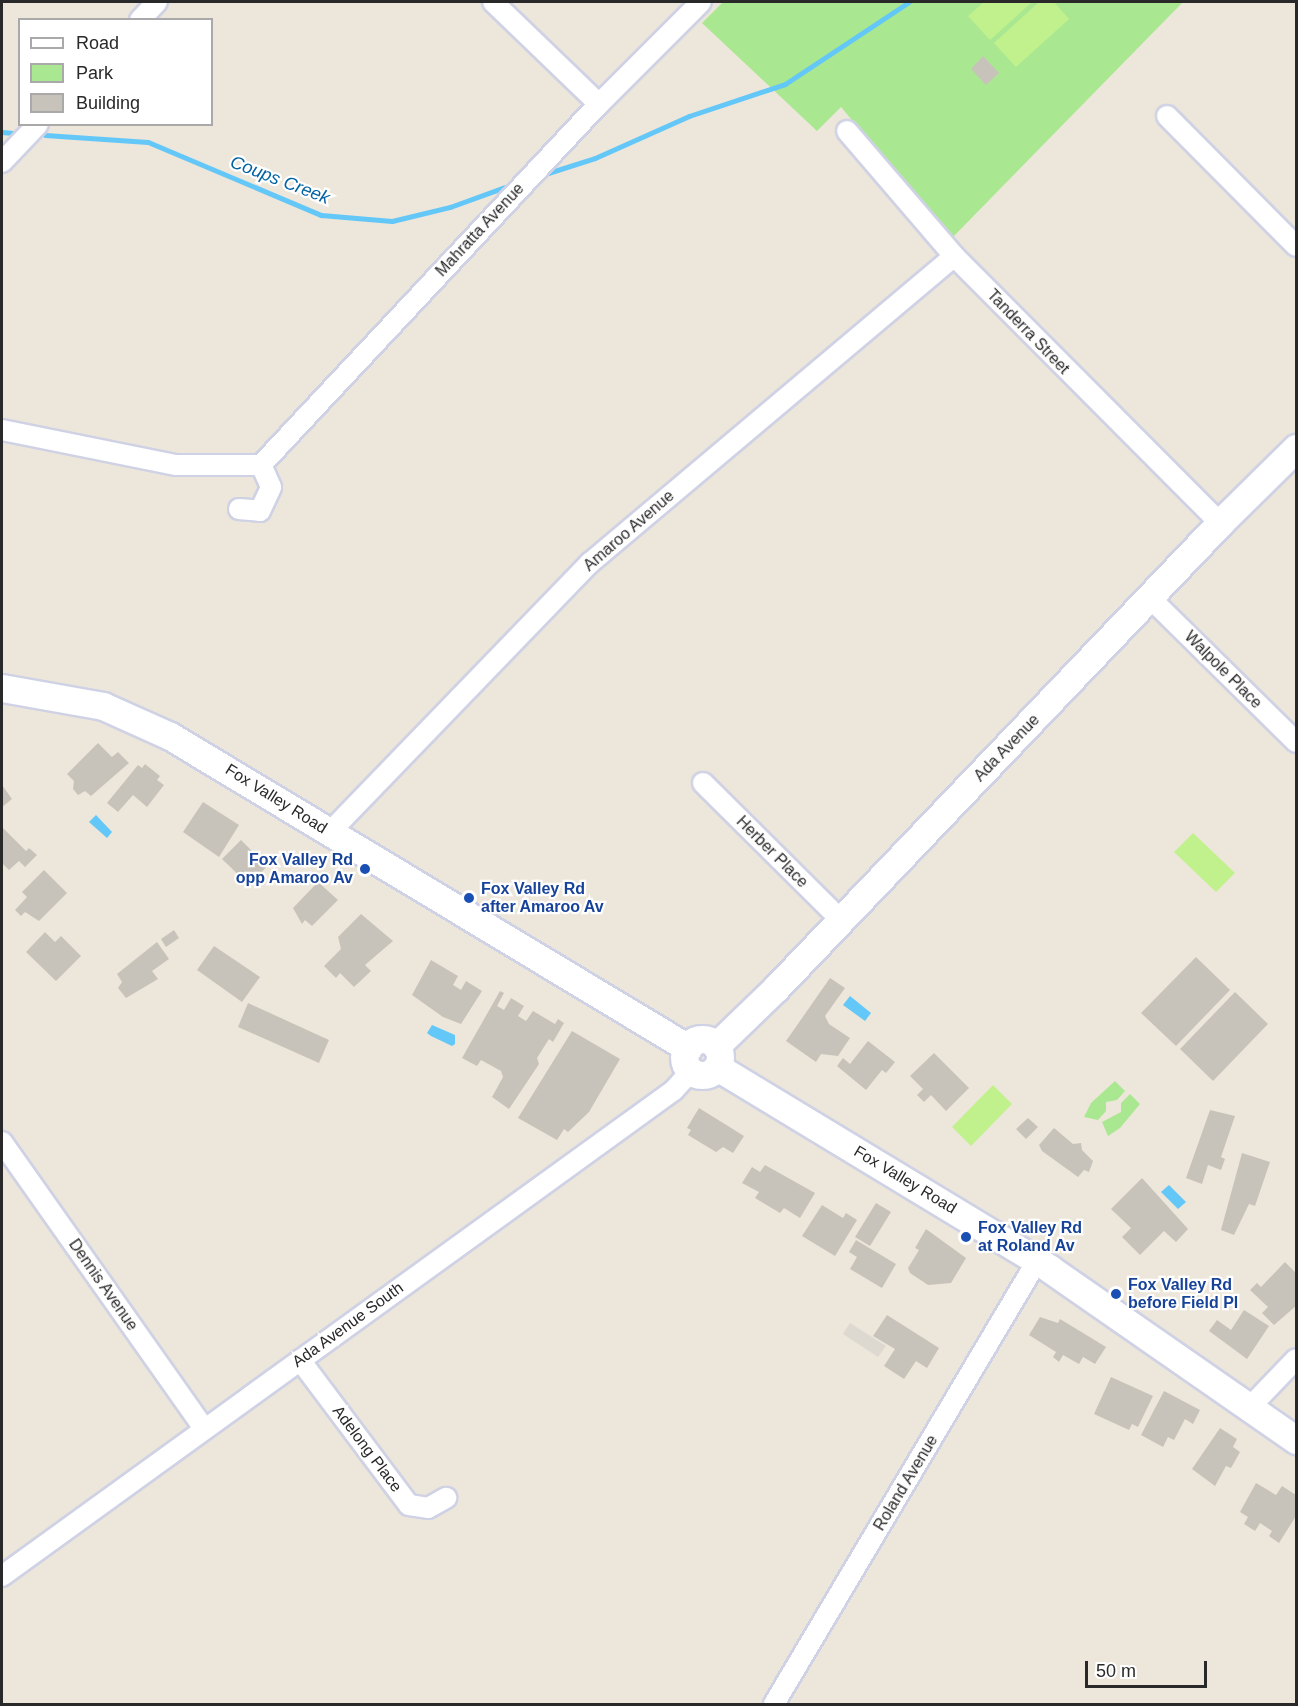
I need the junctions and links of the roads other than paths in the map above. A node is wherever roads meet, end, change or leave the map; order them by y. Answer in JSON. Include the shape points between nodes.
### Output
{"nodes":[{"id":1,"x":157,"y":2,"type":"edge"},
{"id":2,"x":493,"y":2,"type":"edge"},
{"id":3,"x":701,"y":2,"type":"edge"},
{"id":4,"x":142,"y":18,"type":"edge"},
{"id":5,"x":598,"y":104,"type":"junction"},
{"id":6,"x":1167,"y":116,"type":"dead end"},
{"id":7,"x":36,"y":126,"type":"edge"},
{"id":8,"x":847,"y":132,"type":"dead end"},
{"id":9,"x":2,"y":162,"type":"edge"},
{"id":10,"x":1296,"y":246,"type":"edge"},
{"id":11,"x":954,"y":256,"type":"junction"},
{"id":12,"x":2,"y":430,"type":"edge"},
{"id":13,"x":1296,"y":448,"type":"edge"},
{"id":14,"x":261,"y":465,"type":"junction"},
{"id":15,"x":238,"y":509,"type":"dead end"},
{"id":16,"x":1220,"y":523,"type":"junction"},
{"id":17,"x":1150,"y":598,"type":"junction"},
{"id":18,"x":2,"y":688,"type":"edge"},
{"id":19,"x":1296,"y":742,"type":"edge"},
{"id":20,"x":703,"y":783,"type":"dead end"},
{"id":21,"x":329,"y":833,"type":"junction"},
{"id":22,"x":841,"y":920,"type":"junction"},
{"id":23,"x":703,"y":1058,"type":"junction"},
{"id":24,"x":2,"y":1142,"type":"edge"},
{"id":25,"x":1037,"y":1261,"type":"junction"},
{"id":26,"x":1296,"y":1359,"type":"edge"},
{"id":27,"x":300,"y":1360,"type":"junction"},
{"id":28,"x":1250,"y":1407,"type":"junction"},
{"id":29,"x":204,"y":1428,"type":"junction"},
{"id":30,"x":1296,"y":1440,"type":"edge"},
{"id":31,"x":446,"y":1498,"type":"dead end"},
{"id":32,"x":2,"y":1576,"type":"edge"},
{"id":33,"x":774,"y":1704,"type":"edge"}],
"edges":[{"from":1,"to":4,"type":"street"},
{"from":2,"to":5,"type":"street"},
{"from":3,"to":5,"type":"street","name":"Mahratta Avenue"},
{"from":5,"to":14,"type":"street","name":"Mahratta Avenue"},
{"from":6,"to":10,"type":"street"},
{"from":7,"to":9,"type":"street"},
{"from":8,"to":11,"type":"street","name":"Tanderra Street"},
{"from":11,"to":16,"type":"street","name":"Tanderra Street"},
{"from":11,"to":21,"type":"street","name":"Amaroo Avenue","via":[[590,563]]},
{"from":12,"to":14,"type":"street","via":[[176,465]]},
{"from":13,"to":16,"type":"main road","name":"Ada Avenue"},
{"from":14,"to":15,"type":"street","via":[[271,487],[260,511]]},
{"from":16,"to":17,"type":"main road","name":"Ada Avenue"},
{"from":17,"to":19,"type":"street","name":"Walpole Place"},
{"from":17,"to":22,"type":"main road","name":"Ada Avenue"},
{"from":18,"to":21,"type":"main road","name":"Fox Valley Road","via":[[56,695],[117,711],[201,753]]},
{"from":20,"to":22,"type":"street","name":"Herber Place"},
{"from":21,"to":23,"type":"main road","name":"Fox Valley Road"},
{"from":22,"to":23,"type":"main road","name":"Ada Avenue"},
{"from":23,"to":25,"type":"main road","name":"Fox Valley Road"},
{"from":23,"to":27,"type":"street","name":"Ada Avenue South","via":[[674,1090]]},
{"from":24,"to":29,"type":"street","name":"Dennis Avenue"},
{"from":25,"to":28,"type":"main road","name":"Fox Valley Road"},
{"from":25,"to":33,"type":"street","name":"Roland Avenue"},
{"from":26,"to":28,"type":"street"},
{"from":27,"to":29,"type":"street","name":"Ada Avenue South"},
{"from":27,"to":31,"type":"street","name":"Adelong Place","via":[[409,1505],[428,1508]]},
{"from":28,"to":30,"type":"main road","name":"Fox Valley Road"},
{"from":29,"to":32,"type":"street","name":"Ada Avenue South"}]}
